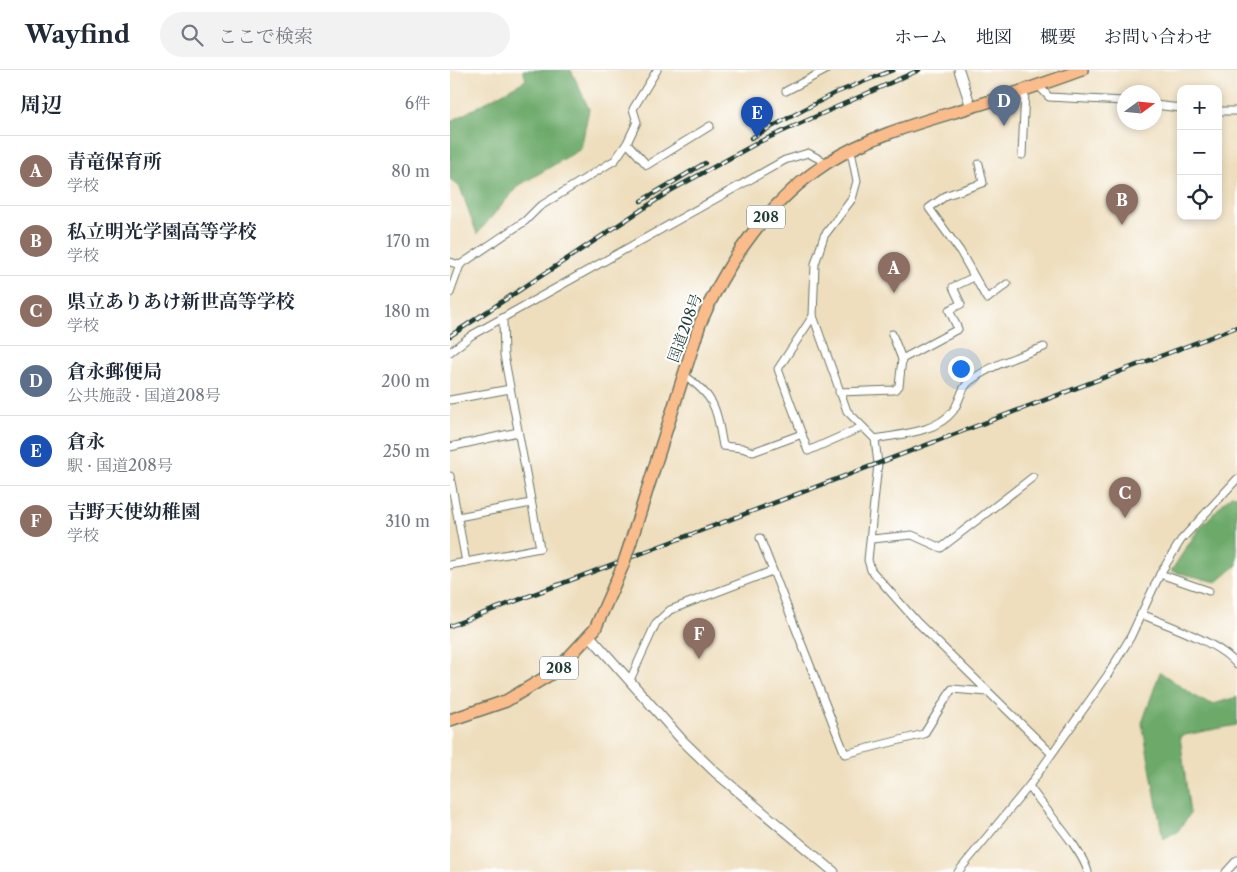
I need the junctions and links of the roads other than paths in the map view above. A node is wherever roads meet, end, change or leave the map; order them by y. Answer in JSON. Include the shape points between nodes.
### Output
{"nodes":[{"id":1,"x":657,"y":70,"type":"edge"},
{"id":2,"x":826,"y":70,"type":"edge"},
{"id":3,"x":959,"y":70,"type":"edge"},
{"id":4,"x":1082,"y":70,"type":"edge"},
{"id":5,"x":1038,"y":85,"type":"junction"},
{"id":6,"x":1025,"y":90,"type":"junction"},
{"id":7,"x":786,"y":91,"type":"dead end"},
{"id":8,"x":1117,"y":101,"type":"edge"},
{"id":9,"x":1162,"y":106,"type":"edge"},
{"id":10,"x":971,"y":107,"type":"junction"},
{"id":11,"x":1177,"y":108,"type":"edge"},
{"id":12,"x":1222,"y":110,"type":"edge"},
{"id":13,"x":1237,"y":111,"type":"edge"},
{"id":14,"x":710,"y":126,"type":"dead end"},
{"id":15,"x":627,"y":143,"type":"junction"},
{"id":16,"x":851,"y":151,"type":"junction"},
{"id":17,"x":1022,"y":155,"type":"dead end"},
{"id":18,"x":827,"y":163,"type":"junction"},
{"id":19,"x":979,"y":164,"type":"dead end"},
{"id":20,"x":450,"y":262,"type":"edge"},
{"id":21,"x":460,"y":265,"type":"junction"},
{"id":22,"x":974,"y":277,"type":"junction"},
{"id":23,"x":1007,"y":284,"type":"dead end"},
{"id":24,"x":450,"y":293,"type":"edge"},
{"id":25,"x":813,"y":316,"type":"junction"},
{"id":26,"x":503,"y":320,"type":"junction"},
{"id":27,"x":892,"y":334,"type":"dead end"},
{"id":28,"x":1044,"y":347,"type":"dead end"},
{"id":29,"x":450,"y":352,"type":"edge"},
{"id":30,"x":902,"y":359,"type":"junction"},
{"id":31,"x":684,"y":375,"type":"junction"},
{"id":32,"x":510,"y":389,"type":"junction"},
{"id":33,"x":839,"y":392,"type":"junction"},
{"id":34,"x":450,"y":400,"type":"edge"},
{"id":35,"x":862,"y":427,"type":"junction"},
{"id":36,"x":518,"y":432,"type":"junction"},
{"id":37,"x":802,"y":434,"type":"junction"},
{"id":38,"x":875,"y":439,"type":"junction"},
{"id":39,"x":450,"y":447,"type":"edge"},
{"id":40,"x":450,"y":476,"type":"edge"},
{"id":41,"x":1034,"y":477,"type":"dead end"},
{"id":42,"x":1237,"y":479,"type":"edge"},
{"id":43,"x":531,"y":503,"type":"junction"},
{"id":44,"x":458,"y":517,"type":"junction"},
{"id":45,"x":760,"y":538,"type":"dead end"},
{"id":46,"x":872,"y":539,"type":"junction"},
{"id":47,"x":466,"y":562,"type":"junction"},
{"id":48,"x":450,"y":566,"type":"edge"},
{"id":49,"x":772,"y":571,"type":"junction"},
{"id":50,"x":1160,"y":574,"type":"junction"},
{"id":51,"x":1209,"y":591,"type":"dead end"},
{"id":52,"x":1141,"y":614,"type":"junction"},
{"id":53,"x":590,"y":636,"type":"junction"},
{"id":54,"x":1237,"y":665,"type":"edge"},
{"id":55,"x":630,"y":680,"type":"junction"},
{"id":56,"x":988,"y":692,"type":"junction"},
{"id":57,"x":450,"y":720,"type":"edge"},
{"id":58,"x":1051,"y":753,"type":"junction"},
{"id":59,"x":1029,"y":786,"type":"junction"},
{"id":60,"x":1237,"y":860,"type":"edge"},
{"id":61,"x":834,"y":872,"type":"edge"},
{"id":62,"x":958,"y":872,"type":"edge"},
{"id":63,"x":1088,"y":872,"type":"edge"},
{"id":64,"x":1226,"y":872,"type":"edge"}],
"edges":[{"from":1,"to":15,"type":"street","via":[[633,109],[637,122]]},
{"from":2,"to":7,"type":"street"},
{"from":3,"to":10,"type":"street"},
{"from":4,"to":5,"type":"highway","name":"国道208号","number":"208"},
{"from":5,"to":6,"type":"highway","name":"国道208号","number":"208"},
{"from":5,"to":8,"type":"street","via":[[1049,98]]},
{"from":6,"to":10,"type":"highway","name":"国道208号","number":"208"},
{"from":6,"to":17,"type":"street"},
{"from":9,"to":11,"type":"street"},
{"from":10,"to":16,"type":"highway","name":"国道208号","number":"208","via":[[878,137]]},
{"from":12,"to":13,"type":"street"},
{"from":14,"to":15,"type":"street","via":[[647,165]]},
{"from":15,"to":21,"type":"street","via":[[615,160],[539,207],[525,221]]},
{"from":16,"to":18,"type":"highway","name":"国道208号","number":"208"},
{"from":16,"to":25,"type":"street","via":[[857,181],[852,199],[824,236],[815,264]]},
{"from":18,"to":26,"type":"street","via":[[808,153],[785,160]]},
{"from":18,"to":31,"type":"highway","name":"国道208号","number":"208","via":[[792,191],[760,224],[729,266],[700,324]]},
{"from":19,"to":22,"type":"street","via":[[983,183],[947,195],[929,208]]},
{"from":20,"to":21,"type":"street"},
{"from":21,"to":24,"type":"street"},
{"from":22,"to":23,"type":"street","via":[[987,299]]},
{"from":22,"to":30,"type":"street","via":[[953,287],[961,304],[949,310],[958,329]]},
{"from":25,"to":33,"type":"street"},
{"from":25,"to":37,"type":"street","via":[[778,369]]},
{"from":26,"to":29,"type":"street","via":[[472,335]]},
{"from":26,"to":32,"type":"street","via":[[504,355]]},
{"from":27,"to":30,"type":"street"},
{"from":28,"to":38,"type":"street","via":[[987,370],[967,382],[953,411],[939,423],[919,431]]},
{"from":30,"to":33,"type":"street","via":[[899,386],[894,390]]},
{"from":31,"to":37,"type":"street","via":[[702,388],[714,403],[723,446],[752,452]]},
{"from":31,"to":53,"type":"highway","name":"国道208号","number":"208","bridge":true,"via":[[622,566]]},
{"from":32,"to":34,"type":"street"},
{"from":32,"to":36,"type":"street"},
{"from":33,"to":35,"type":"street","via":[[847,411]]},
{"from":35,"to":37,"type":"street","via":[[808,451]]},
{"from":35,"to":38,"type":"street"},
{"from":36,"to":39,"type":"street"},
{"from":36,"to":43,"type":"street"},
{"from":38,"to":46,"type":"street","via":[[878,464]]},
{"from":40,"to":44,"type":"street"},
{"from":41,"to":46,"type":"street","via":[[941,548],[912,535]]},
{"from":42,"to":50,"type":"street","via":[[1181,540]]},
{"from":43,"to":44,"type":"street"},
{"from":43,"to":47,"type":"street","via":[[540,548]]},
{"from":44,"to":47,"type":"street"},
{"from":45,"to":49,"type":"street"},
{"from":46,"to":56,"type":"street","via":[[868,560],[872,570],[917,622]]},
{"from":47,"to":48,"type":"street"},
{"from":49,"to":55,"type":"street","via":[[670,610],[656,623]]},
{"from":49,"to":56,"type":"street","via":[[845,754],[924,734],[952,689]]},
{"from":50,"to":51,"type":"street"},
{"from":50,"to":52,"type":"street"},
{"from":52,"to":54,"type":"street","via":[[1195,636]]},
{"from":52,"to":58,"type":"street","via":[[1107,676]]},
{"from":53,"to":55,"type":"street"},
{"from":53,"to":57,"type":"highway","name":"国道208号","number":"208","via":[[556,671],[532,687],[506,701]]},
{"from":55,"to":61,"type":"street","via":[[715,772]]},
{"from":56,"to":58,"type":"street"},
{"from":58,"to":59,"type":"street"},
{"from":59,"to":62,"type":"street"},
{"from":59,"to":63,"type":"street","via":[[1081,856]]},
{"from":60,"to":64,"type":"street"}]}
